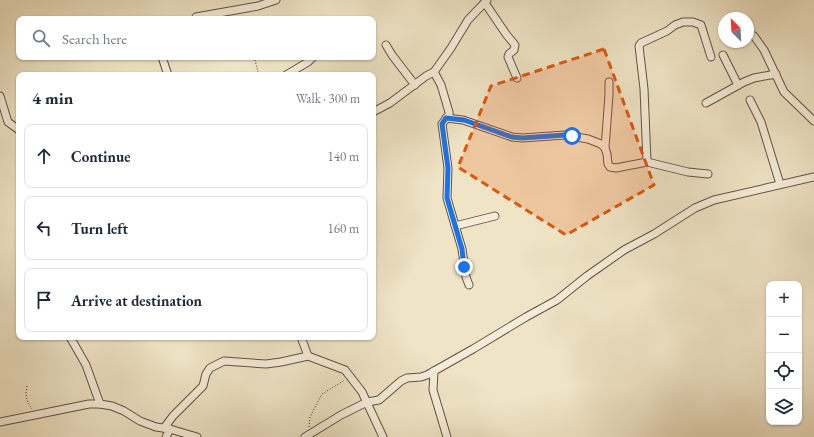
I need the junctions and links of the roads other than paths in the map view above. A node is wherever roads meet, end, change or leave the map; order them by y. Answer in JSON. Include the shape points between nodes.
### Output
{"nodes":[{"id":1,"x":240,"y":0,"type":"edge"},
{"id":2,"x":276,"y":0,"type":"edge"},
{"id":3,"x":486,"y":1,"type":"edge"},
{"id":4,"x":243,"y":8,"type":"junction"},
{"id":5,"x":201,"y":16,"type":"edge"},
{"id":6,"x":754,"y":36,"type":"dead end"},
{"id":7,"x":386,"y":45,"type":"dead end"},
{"id":8,"x":723,"y":55,"type":"dead end"},
{"id":9,"x":711,"y":57,"type":"dead end"},
{"id":10,"x":163,"y":60,"type":"edge"},
{"id":11,"x":310,"y":60,"type":"edge"},
{"id":12,"x":167,"y":72,"type":"edge"},
{"id":13,"x":291,"y":72,"type":"edge"},
{"id":14,"x":434,"y":72,"type":"junction"},
{"id":15,"x":776,"y":74,"type":"junction"},
{"id":16,"x":516,"y":78,"type":"dead end"},
{"id":17,"x":609,"y":82,"type":"dead end"},
{"id":18,"x":416,"y":85,"type":"junction"},
{"id":19,"x":738,"y":85,"type":"junction"},
{"id":20,"x":0,"y":96,"type":"edge"},
{"id":21,"x":750,"y":100,"type":"dead end"},
{"id":22,"x":706,"y":103,"type":"dead end"},
{"id":23,"x":376,"y":111,"type":"edge"},
{"id":24,"x":446,"y":118,"type":"junction"},
{"id":25,"x":814,"y":121,"type":"edge"},
{"id":26,"x":16,"y":128,"type":"edge"},
{"id":27,"x":605,"y":148,"type":"junction"},
{"id":28,"x":647,"y":162,"type":"junction"},
{"id":29,"x":708,"y":174,"type":"dead end"},
{"id":30,"x":814,"y":177,"type":"edge"},
{"id":31,"x":780,"y":184,"type":"junction"},
{"id":32,"x":495,"y":216,"type":"dead end"},
{"id":33,"x":455,"y":226,"type":"junction"},
{"id":34,"x":469,"y":285,"type":"dead end"},
{"id":35,"x":72,"y":340,"type":"edge"},
{"id":36,"x":302,"y":340,"type":"edge"},
{"id":37,"x":308,"y":356,"type":"junction"},
{"id":38,"x":434,"y":371,"type":"junction"},
{"id":39,"x":367,"y":402,"type":"junction"},
{"id":40,"x":100,"y":404,"type":"junction"},
{"id":41,"x":0,"y":422,"type":"edge"},
{"id":42,"x":167,"y":428,"type":"junction"},
{"id":43,"x":306,"y":436,"type":"edge"},
{"id":44,"x":166,"y":437,"type":"edge"},
{"id":45,"x":198,"y":437,"type":"edge"},
{"id":46,"x":383,"y":437,"type":"edge"},
{"id":47,"x":447,"y":437,"type":"edge"}],
"edges":[{"from":1,"to":4,"type":"street"},
{"from":2,"to":4,"type":"street"},
{"from":3,"to":14,"type":"street","via":[[468,20]]},
{"from":3,"to":16,"type":"street","via":[[515,45],[508,57]]},
{"from":4,"to":5,"type":"street"},
{"from":6,"to":15,"type":"street"},
{"from":7,"to":18,"type":"street"},
{"from":8,"to":19,"type":"street"},
{"from":9,"to":28,"type":"street","via":[[701,25],[693,22],[675,24],[667,32],[639,46],[644,89]]},
{"from":10,"to":12,"type":"street"},
{"from":11,"to":13,"type":"street"},
{"from":14,"to":18,"type":"street"},
{"from":14,"to":24,"type":"street","via":[[449,112]]},
{"from":15,"to":19,"type":"street","via":[[754,78]]},
{"from":15,"to":25,"type":"street","via":[[784,92]]},
{"from":17,"to":27,"type":"street"},
{"from":18,"to":23,"type":"street"},
{"from":19,"to":22,"type":"street"},
{"from":20,"to":26,"type":"street","via":[[8,122]]},
{"from":21,"to":31,"type":"street","via":[[761,122]]},
{"from":24,"to":27,"type":"street","via":[[464,120],[512,137],[565,135],[588,139]]},
{"from":24,"to":33,"type":"street","via":[[442,124],[448,168],[447,198]]},
{"from":27,"to":28,"type":"street","via":[[610,167]]},
{"from":28,"to":29,"type":"street"},
{"from":30,"to":31,"type":"street"},
{"from":31,"to":38,"type":"street","via":[[714,200],[695,208],[624,250],[557,300]]},
{"from":32,"to":33,"type":"street"},
{"from":33,"to":34,"type":"street"},
{"from":35,"to":40,"type":"street","via":[[86,365]]},
{"from":36,"to":37,"type":"street"},
{"from":37,"to":39,"type":"street","via":[[345,370]]},
{"from":37,"to":42,"type":"street","via":[[266,364],[224,361],[217,364],[210,368],[202,386],[173,416]]},
{"from":38,"to":39,"type":"street","via":[[421,377],[407,378],[379,400]]},
{"from":38,"to":47,"type":"street","via":[[433,390]]},
{"from":39,"to":43,"type":"street"},
{"from":39,"to":46,"type":"street"},
{"from":40,"to":41,"type":"street"},
{"from":40,"to":42,"type":"street","via":[[124,411],[156,427]]},
{"from":42,"to":44,"type":"street"},
{"from":42,"to":45,"type":"street"}]}
